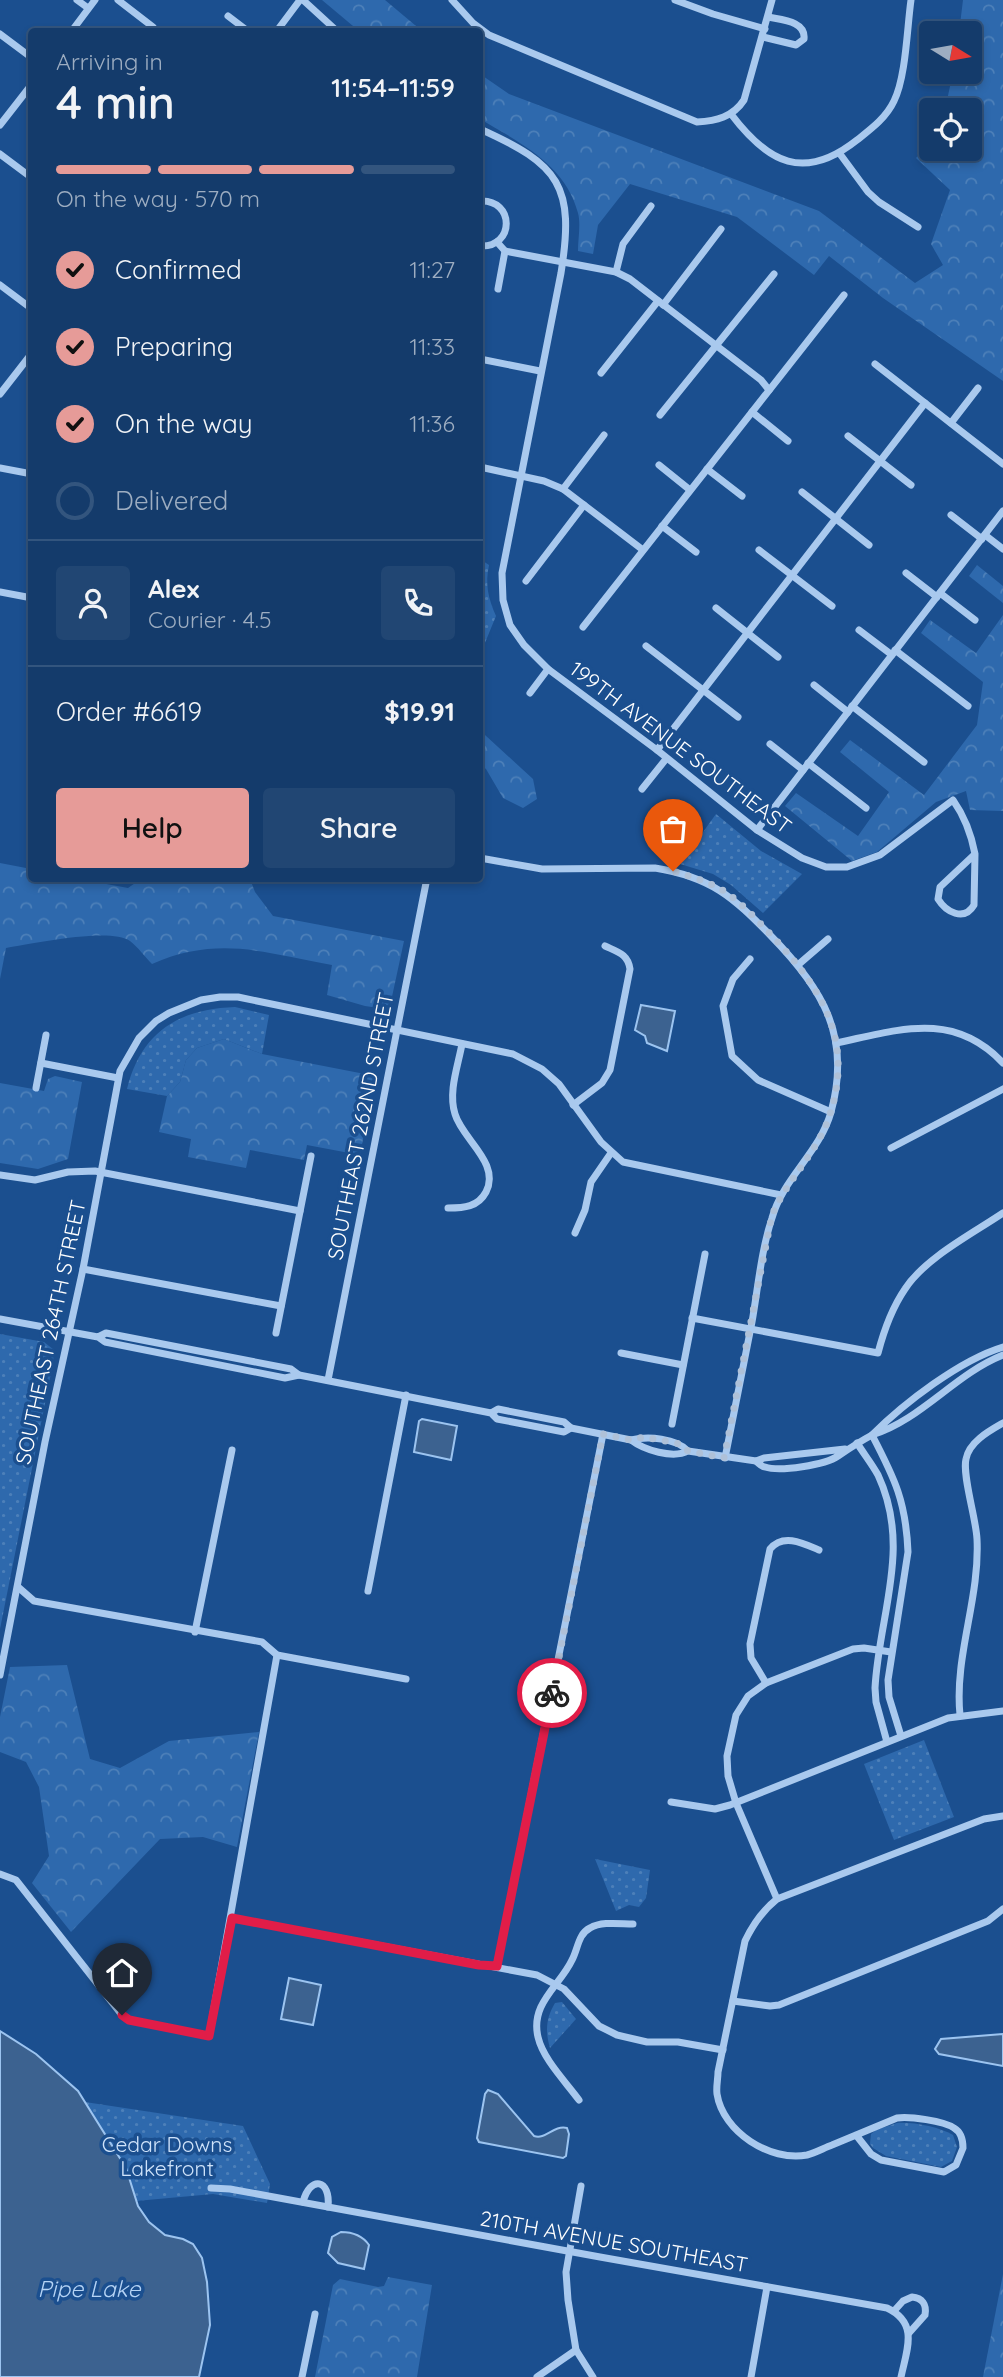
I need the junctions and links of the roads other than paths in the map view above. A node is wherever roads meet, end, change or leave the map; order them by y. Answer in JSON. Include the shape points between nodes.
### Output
{"nodes":[{"id":1,"x":77,"y":0,"type":"edge"},
{"id":2,"x":95,"y":0,"type":"edge"},
{"id":3,"x":118,"y":0,"type":"edge"},
{"id":4,"x":302,"y":0,"type":"edge"},
{"id":5,"x":452,"y":0,"type":"edge"},
{"id":6,"x":675,"y":0,"type":"edge"},
{"id":7,"x":772,"y":0,"type":"edge"},
{"id":8,"x":911,"y":0,"type":"edge"},
{"id":9,"x":88,"y":8,"type":"junction"},
{"id":10,"x":228,"y":16,"type":"dead end"},
{"id":11,"x":768,"y":17,"type":"junction"},
{"id":12,"x":153,"y":27,"type":"dead end"},
{"id":13,"x":74,"y":28,"type":"edge"},
{"id":14,"x":244,"y":28,"type":"edge"},
{"id":15,"x":279,"y":28,"type":"edge"},
{"id":16,"x":334,"y":28,"type":"edge"},
{"id":17,"x":479,"y":28,"type":"edge"},
{"id":18,"x":483,"y":31,"type":"edge"},
{"id":19,"x":764,"y":33,"type":"junction"},
{"id":20,"x":0,"y":34,"type":"edge"},
{"id":21,"x":28,"y":55,"type":"edge"},
{"id":22,"x":28,"y":94,"type":"edge"},
{"id":23,"x":731,"y":114,"type":"junction"},
{"id":24,"x":0,"y":125,"type":"edge"},
{"id":25,"x":483,"y":131,"type":"edge"},
{"id":26,"x":0,"y":154,"type":"edge"},
{"id":27,"x":840,"y":154,"type":"junction"},
{"id":28,"x":28,"y":175,"type":"edge"},
{"id":29,"x":483,"y":201,"type":"edge"},
{"id":30,"x":651,"y":206,"type":"dead end"},
{"id":31,"x":918,"y":227,"type":"dead end"},
{"id":32,"x":721,"y":229,"type":"dead end"},
{"id":33,"x":497,"y":242,"type":"junction"},
{"id":34,"x":483,"y":246,"type":"edge"},
{"id":35,"x":505,"y":251,"type":"junction"},
{"id":36,"x":563,"y":263,"type":"junction"},
{"id":37,"x":615,"y":272,"type":"junction"},
{"id":38,"x":774,"y":274,"type":"dead end"},
{"id":39,"x":0,"y":285,"type":"edge"},
{"id":40,"x":498,"y":289,"type":"dead end"},
{"id":41,"x":844,"y":295,"type":"dead end"},
{"id":42,"x":660,"y":303,"type":"junction"},
{"id":43,"x":28,"y":306,"type":"edge"},
{"id":44,"x":716,"y":346,"type":"junction"},
{"id":45,"x":28,"y":358,"type":"edge"},
{"id":46,"x":483,"y":360,"type":"edge"},
{"id":47,"x":874,"y":364,"type":"dead end"},
{"id":48,"x":541,"y":371,"type":"junction"},
{"id":49,"x":601,"y":373,"type":"dead end"},
{"id":50,"x":978,"y":388,"type":"dead end"},
{"id":51,"x":769,"y":390,"type":"junction"},
{"id":52,"x":0,"y":394,"type":"edge"},
{"id":53,"x":925,"y":403,"type":"junction"},
{"id":54,"x":752,"y":412,"type":"junction"},
{"id":55,"x":660,"y":415,"type":"dead end"},
{"id":56,"x":951,"y":423,"type":"junction"},
{"id":57,"x":604,"y":435,"type":"dead end"},
{"id":58,"x":848,"y":436,"type":"dead end"},
{"id":59,"x":788,"y":441,"type":"dead end"},
{"id":60,"x":880,"y":461,"type":"junction"},
{"id":61,"x":1003,"y":464,"type":"edge"},
{"id":62,"x":659,"y":465,"type":"dead end"},
{"id":63,"x":0,"y":468,"type":"edge"},
{"id":64,"x":483,"y":468,"type":"edge"},
{"id":65,"x":707,"y":469,"type":"junction"},
{"id":66,"x":28,"y":473,"type":"edge"},
{"id":67,"x":520,"y":475,"type":"junction"},
{"id":68,"x":911,"y":485,"type":"dead end"},
{"id":69,"x":563,"y":489,"type":"junction"},
{"id":70,"x":690,"y":490,"type":"junction"},
{"id":71,"x":802,"y":492,"type":"dead end"},
{"id":72,"x":742,"y":496,"type":"dead end"},
{"id":73,"x":584,"y":505,"type":"junction"},
{"id":74,"x":1003,"y":511,"type":"edge"},
{"id":75,"x":951,"y":515,"type":"dead end"},
{"id":76,"x":836,"y":519,"type":"junction"},
{"id":77,"x":662,"y":526,"type":"junction"},
{"id":78,"x":983,"y":537,"type":"junction"},
{"id":79,"x":869,"y":545,"type":"dead end"},
{"id":80,"x":1003,"y":549,"type":"edge"},
{"id":81,"x":643,"y":550,"type":"junction"},
{"id":82,"x":760,"y":550,"type":"dead end"},
{"id":83,"x":696,"y":552,"type":"dead end"},
{"id":84,"x":906,"y":573,"type":"dead end"},
{"id":85,"x":792,"y":575,"type":"junction"},
{"id":86,"x":526,"y":581,"type":"dead end"},
{"id":87,"x":0,"y":592,"type":"edge"},
{"id":88,"x":938,"y":595,"type":"junction"},
{"id":89,"x":28,"y":596,"type":"edge"},
{"id":90,"x":832,"y":606,"type":"dead end"},
{"id":91,"x":716,"y":608,"type":"dead end"},
{"id":92,"x":975,"y":620,"type":"dead end"},
{"id":93,"x":583,"y":627,"type":"dead end"},
{"id":94,"x":859,"y":630,"type":"dead end"},
{"id":95,"x":748,"y":633,"type":"junction"},
{"id":96,"x":646,"y":646,"type":"dead end"},
{"id":97,"x":894,"y":653,"type":"junction"},
{"id":98,"x":778,"y":657,"type":"dead end"},
{"id":99,"x":548,"y":669,"type":"junction"},
{"id":100,"x":814,"y":685,"type":"dead end"},
{"id":101,"x":703,"y":691,"type":"junction"},
{"id":102,"x":530,"y":693,"type":"dead end"},
{"id":103,"x":968,"y":706,"type":"dead end"},
{"id":104,"x":850,"y":709,"type":"junction"},
{"id":105,"x":738,"y":718,"type":"dead end"},
{"id":106,"x":770,"y":744,"type":"dead end"},
{"id":107,"x":657,"y":750,"type":"junction"},
{"id":108,"x":666,"y":759,"type":"junction"},
{"id":109,"x":924,"y":762,"type":"dead end"},
{"id":110,"x":806,"y":767,"type":"junction"},
{"id":111,"x":642,"y":789,"type":"dead end"},
{"id":112,"x":866,"y":808,"type":"dead end"},
{"id":113,"x":757,"y":830,"type":"junction"},
{"id":114,"x":975,"y":854,"type":"junction"},
{"id":115,"x":483,"y":859,"type":"edge"},
{"id":116,"x":426,"y":882,"type":"edge"},
{"id":117,"x":828,"y":939,"type":"dead end"},
{"id":118,"x":605,"y":946,"type":"dead end"},
{"id":119,"x":750,"y":959,"type":"dead end"},
{"id":120,"x":799,"y":964,"type":"junction"},
{"id":121,"x":397,"y":1030,"type":"junction"},
{"id":122,"x":46,"y":1035,"type":"dead end"},
{"id":123,"x":836,"y":1043,"type":"junction"},
{"id":124,"x":462,"y":1044,"type":"junction"},
{"id":125,"x":41,"y":1063,"type":"junction"},
{"id":126,"x":1003,"y":1063,"type":"edge"},
{"id":127,"x":118,"y":1078,"type":"junction"},
{"id":128,"x":36,"y":1088,"type":"dead end"},
{"id":129,"x":1003,"y":1089,"type":"edge"},
{"id":130,"x":573,"y":1105,"type":"junction"},
{"id":131,"x":831,"y":1112,"type":"junction"},
{"id":132,"x":891,"y":1148,"type":"dead end"},
{"id":133,"x":611,"y":1153,"type":"junction"},
{"id":134,"x":311,"y":1156,"type":"dead end"},
{"id":135,"x":100,"y":1172,"type":"junction"},
{"id":136,"x":0,"y":1175,"type":"edge"},
{"id":137,"x":780,"y":1195,"type":"junction"},
{"id":138,"x":448,"y":1208,"type":"dead end"},
{"id":139,"x":300,"y":1211,"type":"junction"},
{"id":140,"x":1003,"y":1213,"type":"edge"},
{"id":141,"x":575,"y":1233,"type":"dead end"},
{"id":142,"x":705,"y":1254,"type":"dead end"},
{"id":143,"x":83,"y":1269,"type":"junction"},
{"id":144,"x":281,"y":1306,"type":"junction"},
{"id":145,"x":692,"y":1318,"type":"junction"},
{"id":146,"x":0,"y":1319,"type":"edge"},
{"id":147,"x":750,"y":1330,"type":"junction"},
{"id":148,"x":69,"y":1331,"type":"junction"},
{"id":149,"x":276,"y":1333,"type":"dead end"},
{"id":150,"x":1003,"y":1347,"type":"edge"},
{"id":151,"x":621,"y":1353,"type":"dead end"},
{"id":152,"x":1003,"y":1355,"type":"edge"},
{"id":153,"x":683,"y":1364,"type":"junction"},
{"id":154,"x":328,"y":1380,"type":"junction"},
{"id":155,"x":406,"y":1395,"type":"junction"},
{"id":156,"x":1003,"y":1423,"type":"edge"},
{"id":157,"x":671,"y":1424,"type":"dead end"},
{"id":158,"x":603,"y":1434,"type":"junction"},
{"id":159,"x":872,"y":1435,"type":"junction"},
{"id":160,"x":857,"y":1443,"type":"junction"},
{"id":161,"x":232,"y":1450,"type":"dead end"},
{"id":162,"x":724,"y":1458,"type":"junction"},
{"id":163,"x":819,"y":1550,"type":"dead end"},
{"id":164,"x":18,"y":1587,"type":"junction"},
{"id":165,"x":368,"y":1591,"type":"dead end"},
{"id":166,"x":195,"y":1632,"type":"junction"},
{"id":167,"x":880,"y":1649,"type":"junction"},
{"id":168,"x":891,"y":1652,"type":"junction"},
{"id":169,"x":277,"y":1655,"type":"junction"},
{"id":170,"x":0,"y":1675,"type":"edge"},
{"id":171,"x":406,"y":1679,"type":"dead end"},
{"id":172,"x":766,"y":1683,"type":"junction"},
{"id":173,"x":1003,"y":1711,"type":"edge"},
{"id":174,"x":960,"y":1715,"type":"junction"},
{"id":175,"x":901,"y":1736,"type":"junction"},
{"id":176,"x":887,"y":1742,"type":"junction"},
{"id":177,"x":671,"y":1802,"type":"dead end"},
{"id":178,"x":736,"y":1803,"type":"junction"},
{"id":179,"x":1003,"y":1816,"type":"edge"},
{"id":180,"x":0,"y":1874,"type":"edge"},
{"id":181,"x":777,"y":1899,"type":"junction"},
{"id":182,"x":1003,"y":1909,"type":"edge"},
{"id":183,"x":232,"y":1918,"type":"junction"},
{"id":184,"x":633,"y":1924,"type":"dead end"},
{"id":185,"x":497,"y":1966,"type":"junction"},
{"id":186,"x":555,"y":1983,"type":"junction"},
{"id":187,"x":733,"y":2001,"type":"junction"},
{"id":188,"x":723,"y":2050,"type":"junction"},
{"id":189,"x":579,"y":2100,"type":"dead end"},
{"id":190,"x":856,"y":2135,"type":"junction"},
{"id":191,"x":581,"y":2186,"type":"dead end"},
{"id":192,"x":211,"y":2188,"type":"dead end"},
{"id":193,"x":303,"y":2202,"type":"junction"},
{"id":194,"x":328,"y":2207,"type":"junction"},
{"id":195,"x":569,"y":2252,"type":"junction"},
{"id":196,"x":767,"y":2287,"type":"junction"},
{"id":197,"x":894,"y":2311,"type":"junction"},
{"id":198,"x":315,"y":2314,"type":"dead end"},
{"id":199,"x":909,"y":2333,"type":"junction"},
{"id":200,"x":576,"y":2350,"type":"junction"},
{"id":201,"x":302,"y":2377,"type":"edge"},
{"id":202,"x":537,"y":2377,"type":"edge"},
{"id":203,"x":593,"y":2377,"type":"edge"},
{"id":204,"x":751,"y":2377,"type":"edge"},
{"id":205,"x":901,"y":2377,"type":"edge"}],
"edges":[{"from":1,"to":9,"type":"street"},
{"from":2,"to":9,"type":"street"},
{"from":3,"to":12,"type":"street"},
{"from":4,"to":15,"type":"street"},
{"from":4,"to":16,"type":"street"},
{"from":5,"to":17,"type":"street"},
{"from":6,"to":19,"type":"street"},
{"from":7,"to":11,"type":"street"},
{"from":8,"to":27,"type":"street","via":[[894,102],[877,125]]},
{"from":9,"to":13,"type":"street"},
{"from":10,"to":14,"type":"street"},
{"from":11,"to":19,"type":"street"},
{"from":11,"to":19,"type":"street","via":[[800,26],[804,39],[796,45]]},
{"from":18,"to":23,"type":"street","via":[[684,118],[710,121]]},
{"from":19,"to":23,"type":"street","via":[[749,90]]},
{"from":20,"to":21,"type":"street"},
{"from":22,"to":24,"type":"street"},
{"from":23,"to":27,"type":"street","via":[[760,148],[787,160],[819,163]]},
{"from":25,"to":36,"type":"street","via":[[537,161],[552,175],[566,209]]},
{"from":26,"to":28,"type":"street"},
{"from":27,"to":31,"type":"street","via":[[879,202]]},
{"from":29,"to":33,"type":"street","via":[[503,212],[506,228]]},
{"from":30,"to":37,"type":"street","via":[[624,244]]},
{"from":32,"to":42,"type":"street"},
{"from":33,"to":34,"type":"street"},
{"from":33,"to":35,"type":"street"},
{"from":35,"to":36,"type":"street"},
{"from":35,"to":40,"type":"street"},
{"from":36,"to":37,"type":"street"},
{"from":36,"to":48,"type":"street"},
{"from":37,"to":42,"type":"street"},
{"from":38,"to":44,"type":"street"},
{"from":39,"to":43,"type":"street"},
{"from":41,"to":51,"type":"street"},
{"from":42,"to":44,"type":"street"},
{"from":42,"to":49,"type":"street"},
{"from":44,"to":51,"type":"street"},
{"from":44,"to":55,"type":"street"},
{"from":45,"to":52,"type":"street"},
{"from":46,"to":48,"type":"street"},
{"from":47,"to":53,"type":"street"},
{"from":48,"to":67,"type":"street"},
{"from":50,"to":56,"type":"street"},
{"from":51,"to":54,"type":"street"},
{"from":53,"to":56,"type":"street"},
{"from":53,"to":60,"type":"street"},
{"from":54,"to":59,"type":"street"},
{"from":54,"to":65,"type":"street"},
{"from":56,"to":61,"type":"street"},
{"from":57,"to":69,"type":"street"},
{"from":58,"to":60,"type":"street"},
{"from":60,"to":68,"type":"street"},
{"from":60,"to":76,"type":"street"},
{"from":62,"to":70,"type":"street"},
{"from":63,"to":66,"type":"street"},
{"from":64,"to":67,"type":"street"},
{"from":65,"to":70,"type":"street"},
{"from":65,"to":72,"type":"street"},
{"from":67,"to":69,"type":"street"},
{"from":67,"to":99,"type":"street","name":"199TH AVENUE SOUTHEAST","via":[[502,573],[503,600],[510,625]]},
{"from":69,"to":73,"type":"street"},
{"from":70,"to":77,"type":"street"},
{"from":71,"to":76,"type":"street"},
{"from":73,"to":81,"type":"street"},
{"from":73,"to":86,"type":"street"},
{"from":74,"to":78,"type":"street"},
{"from":75,"to":78,"type":"street"},
{"from":76,"to":79,"type":"street"},
{"from":76,"to":85,"type":"street"},
{"from":77,"to":81,"type":"street"},
{"from":77,"to":83,"type":"street"},
{"from":78,"to":80,"type":"street"},
{"from":78,"to":88,"type":"street"},
{"from":81,"to":93,"type":"street"},
{"from":82,"to":85,"type":"street"},
{"from":84,"to":88,"type":"street"},
{"from":85,"to":90,"type":"street"},
{"from":85,"to":95,"type":"street"},
{"from":87,"to":89,"type":"street"},
{"from":88,"to":92,"type":"street"},
{"from":88,"to":97,"type":"street"},
{"from":91,"to":95,"type":"street"},
{"from":94,"to":97,"type":"street"},
{"from":95,"to":98,"type":"street"},
{"from":95,"to":101,"type":"street"},
{"from":96,"to":101,"type":"street"},
{"from":97,"to":103,"type":"street"},
{"from":97,"to":104,"type":"street"},
{"from":99,"to":102,"type":"street"},
{"from":99,"to":107,"type":"street","name":"199TH AVENUE SOUTHEAST"},
{"from":100,"to":104,"type":"street"},
{"from":101,"to":105,"type":"street"},
{"from":101,"to":107,"type":"street"},
{"from":104,"to":109,"type":"street"},
{"from":104,"to":110,"type":"street"},
{"from":106,"to":110,"type":"street"},
{"from":107,"to":108,"type":"street","name":"199TH AVENUE SOUTHEAST"},
{"from":108,"to":111,"type":"street"},
{"from":108,"to":113,"type":"street","name":"199TH AVENUE SOUTHEAST"},
{"from":110,"to":112,"type":"street"},
{"from":110,"to":113,"type":"street"},
{"from":113,"to":114,"type":"street","name":"199TH AVENUE SOUTHEAST","via":[[802,858],[826,867],[847,867],[880,855],[953,800],[971,831]]},
{"from":114,"to":114,"type":"street","via":[[940,887],[938,899],[951,912],[968,913],[974,905]]},
{"from":115,"to":120,"type":"street","via":[[542,869],[655,868],[692,877],[738,902]]},
{"from":116,"to":121,"type":"street","name":"SOUTHEAST 262ND STREET"},
{"from":117,"to":120,"type":"street"},
{"from":118,"to":130,"type":"street","via":[[624,954],[631,969],[612,1065],[602,1083]]},
{"from":119,"to":131,"type":"street","via":[[733,979],[723,1006],[732,1056],[758,1080]]},
{"from":120,"to":123,"type":"street","via":[[829,1016]]},
{"from":121,"to":124,"type":"street","name":"SOUTHEAST 264TH STREET"},
{"from":121,"to":127,"type":"street","name":"SOUTHEAST 264TH STREET","via":[[229,996],[201,1000],[156,1021],[139,1038]]},
{"from":121,"to":154,"type":"street","name":"SOUTHEAST 262ND STREET"},
{"from":122,"to":125,"type":"street"},
{"from":123,"to":126,"type":"street","via":[[905,1029],[942,1029],[962,1033]]},
{"from":123,"to":131,"type":"street","via":[[837,1078]]},
{"from":124,"to":130,"type":"street","name":"SOUTHEAST 264TH STREET","via":[[529,1061],[559,1084]]},
{"from":124,"to":138,"type":"street","via":[[453,1089],[455,1116],[484,1160],[489,1177],[485,1194],[475,1204]]},
{"from":125,"to":127,"type":"street"},
{"from":125,"to":128,"type":"street"},
{"from":127,"to":135,"type":"street","name":"SOUTHEAST 264TH STREET"},
{"from":129,"to":132,"type":"street"},
{"from":130,"to":133,"type":"street","name":"SOUTHEAST 264TH STREET"},
{"from":131,"to":137,"type":"street","via":[[821,1136]]},
{"from":133,"to":137,"type":"street","via":[[636,1166]]},
{"from":133,"to":141,"type":"street","via":[[592,1182]]},
{"from":134,"to":139,"type":"street"},
{"from":135,"to":136,"type":"street","via":[[83,1170],[34,1180]]},
{"from":135,"to":139,"type":"street"},
{"from":135,"to":143,"type":"street","name":"SOUTHEAST 264TH STREET"},
{"from":137,"to":147,"type":"street","via":[[767,1234]]},
{"from":139,"to":144,"type":"street"},
{"from":140,"to":147,"type":"street","via":[[944,1252],[906,1287],[885,1327],[878,1353]]},
{"from":142,"to":145,"type":"street"},
{"from":143,"to":144,"type":"street"},
{"from":143,"to":148,"type":"street","name":"SOUTHEAST 264TH STREET"},
{"from":144,"to":149,"type":"street"},
{"from":145,"to":147,"type":"street"},
{"from":145,"to":153,"type":"street"},
{"from":146,"to":148,"type":"street"},
{"from":147,"to":162,"type":"street"},
{"from":148,"to":154,"type":"street","via":[[285,1378],[299,1375]]},
{"from":148,"to":164,"type":"street","name":"SOUTHEAST 264TH STREET"},
{"from":150,"to":159,"type":"street","via":[[949,1374]]},
{"from":151,"to":153,"type":"street"},
{"from":152,"to":159,"type":"street","via":[[966,1374],[891,1429]]},
{"from":153,"to":157,"type":"street"},
{"from":154,"to":155,"type":"street"},
{"from":155,"to":158,"type":"street","via":[[491,1413],[497,1419]]},
{"from":155,"to":165,"type":"street"},
{"from":156,"to":174,"type":"street","via":[[974,1443],[966,1457],[977,1555],[958,1679]]},
{"from":158,"to":162,"type":"street","via":[[681,1444],[688,1451]]},
{"from":158,"to":185,"type":"street"},
{"from":159,"to":160,"type":"street"},
{"from":159,"to":168,"type":"street","via":[[895,1479],[907,1531],[906,1573]]},
{"from":160,"to":162,"type":"street","via":[[845,1449],[756,1461]]},
{"from":160,"to":167,"type":"street","via":[[877,1473],[892,1522],[894,1563]]},
{"from":161,"to":166,"type":"street"},
{"from":163,"to":172,"type":"street","via":[[784,1540],[770,1549],[750,1644],[751,1658]]},
{"from":164,"to":166,"type":"street","via":[[34,1601]]},
{"from":164,"to":170,"type":"street","name":"SOUTHEAST 264TH STREET"},
{"from":166,"to":169,"type":"street","via":[[262,1642]]},
{"from":167,"to":168,"type":"street"},
{"from":167,"to":172,"type":"street","via":[[853,1649]]},
{"from":167,"to":176,"type":"street","via":[[876,1702]]},
{"from":168,"to":175,"type":"street","via":[[889,1697]]},
{"from":169,"to":171,"type":"street"},
{"from":169,"to":183,"type":"street"},
{"from":172,"to":178,"type":"street","via":[[748,1696],[736,1715],[727,1766]]},
{"from":173,"to":174,"type":"street"},
{"from":174,"to":175,"type":"street"},
{"from":175,"to":176,"type":"street"},
{"from":176,"to":178,"type":"street"},
{"from":177,"to":178,"type":"street","via":[[715,1809]]},
{"from":178,"to":181,"type":"street"},
{"from":179,"to":181,"type":"street","via":[[984,1819]]},
{"from":180,"to":183,"type":"street","via":[[22,1886],[122,2015],[209,2036]]},
{"from":181,"to":187,"type":"street","via":[[753,1924],[745,1941]]},
{"from":182,"to":187,"type":"street","via":[[988,1921],[779,2005]]},
{"from":183,"to":185,"type":"street"},
{"from":184,"to":186,"type":"street","via":[[587,1929]]},
{"from":185,"to":186,"type":"street"},
{"from":186,"to":188,"type":"street","via":[[599,2026],[617,2035]]},
{"from":186,"to":189,"type":"street","via":[[538,2011],[538,2040]]},
{"from":187,"to":188,"type":"street"},
{"from":188,"to":190,"type":"street","via":[[717,2094],[736,2129],[750,2142],[788,2155],[808,2154]]},
{"from":190,"to":190,"type":"street","via":[[908,2117],[951,2126],[964,2148],[956,2165],[944,2172],[881,2160]]},
{"from":191,"to":195,"type":"street"},
{"from":192,"to":193,"type":"street","name":"210TH AVENUE SOUTHEAST"},
{"from":193,"to":194,"type":"street","name":"210TH AVENUE SOUTHEAST"},
{"from":193,"to":194,"type":"street","via":[[307,2189],[324,2185]]},
{"from":194,"to":195,"type":"street","name":"210TH AVENUE SOUTHEAST"},
{"from":195,"to":196,"type":"street","name":"210TH AVENUE SOUTHEAST"},
{"from":195,"to":200,"type":"street","via":[[566,2272]]},
{"from":196,"to":197,"type":"street","name":"210TH AVENUE SOUTHEAST"},
{"from":196,"to":204,"type":"street"},
{"from":197,"to":199,"type":"street"},
{"from":197,"to":199,"type":"street","via":[[907,2298],[922,2300],[925,2315]]},
{"from":198,"to":201,"type":"street"},
{"from":199,"to":205,"type":"street"},
{"from":200,"to":202,"type":"street"},
{"from":200,"to":203,"type":"street"}]}
